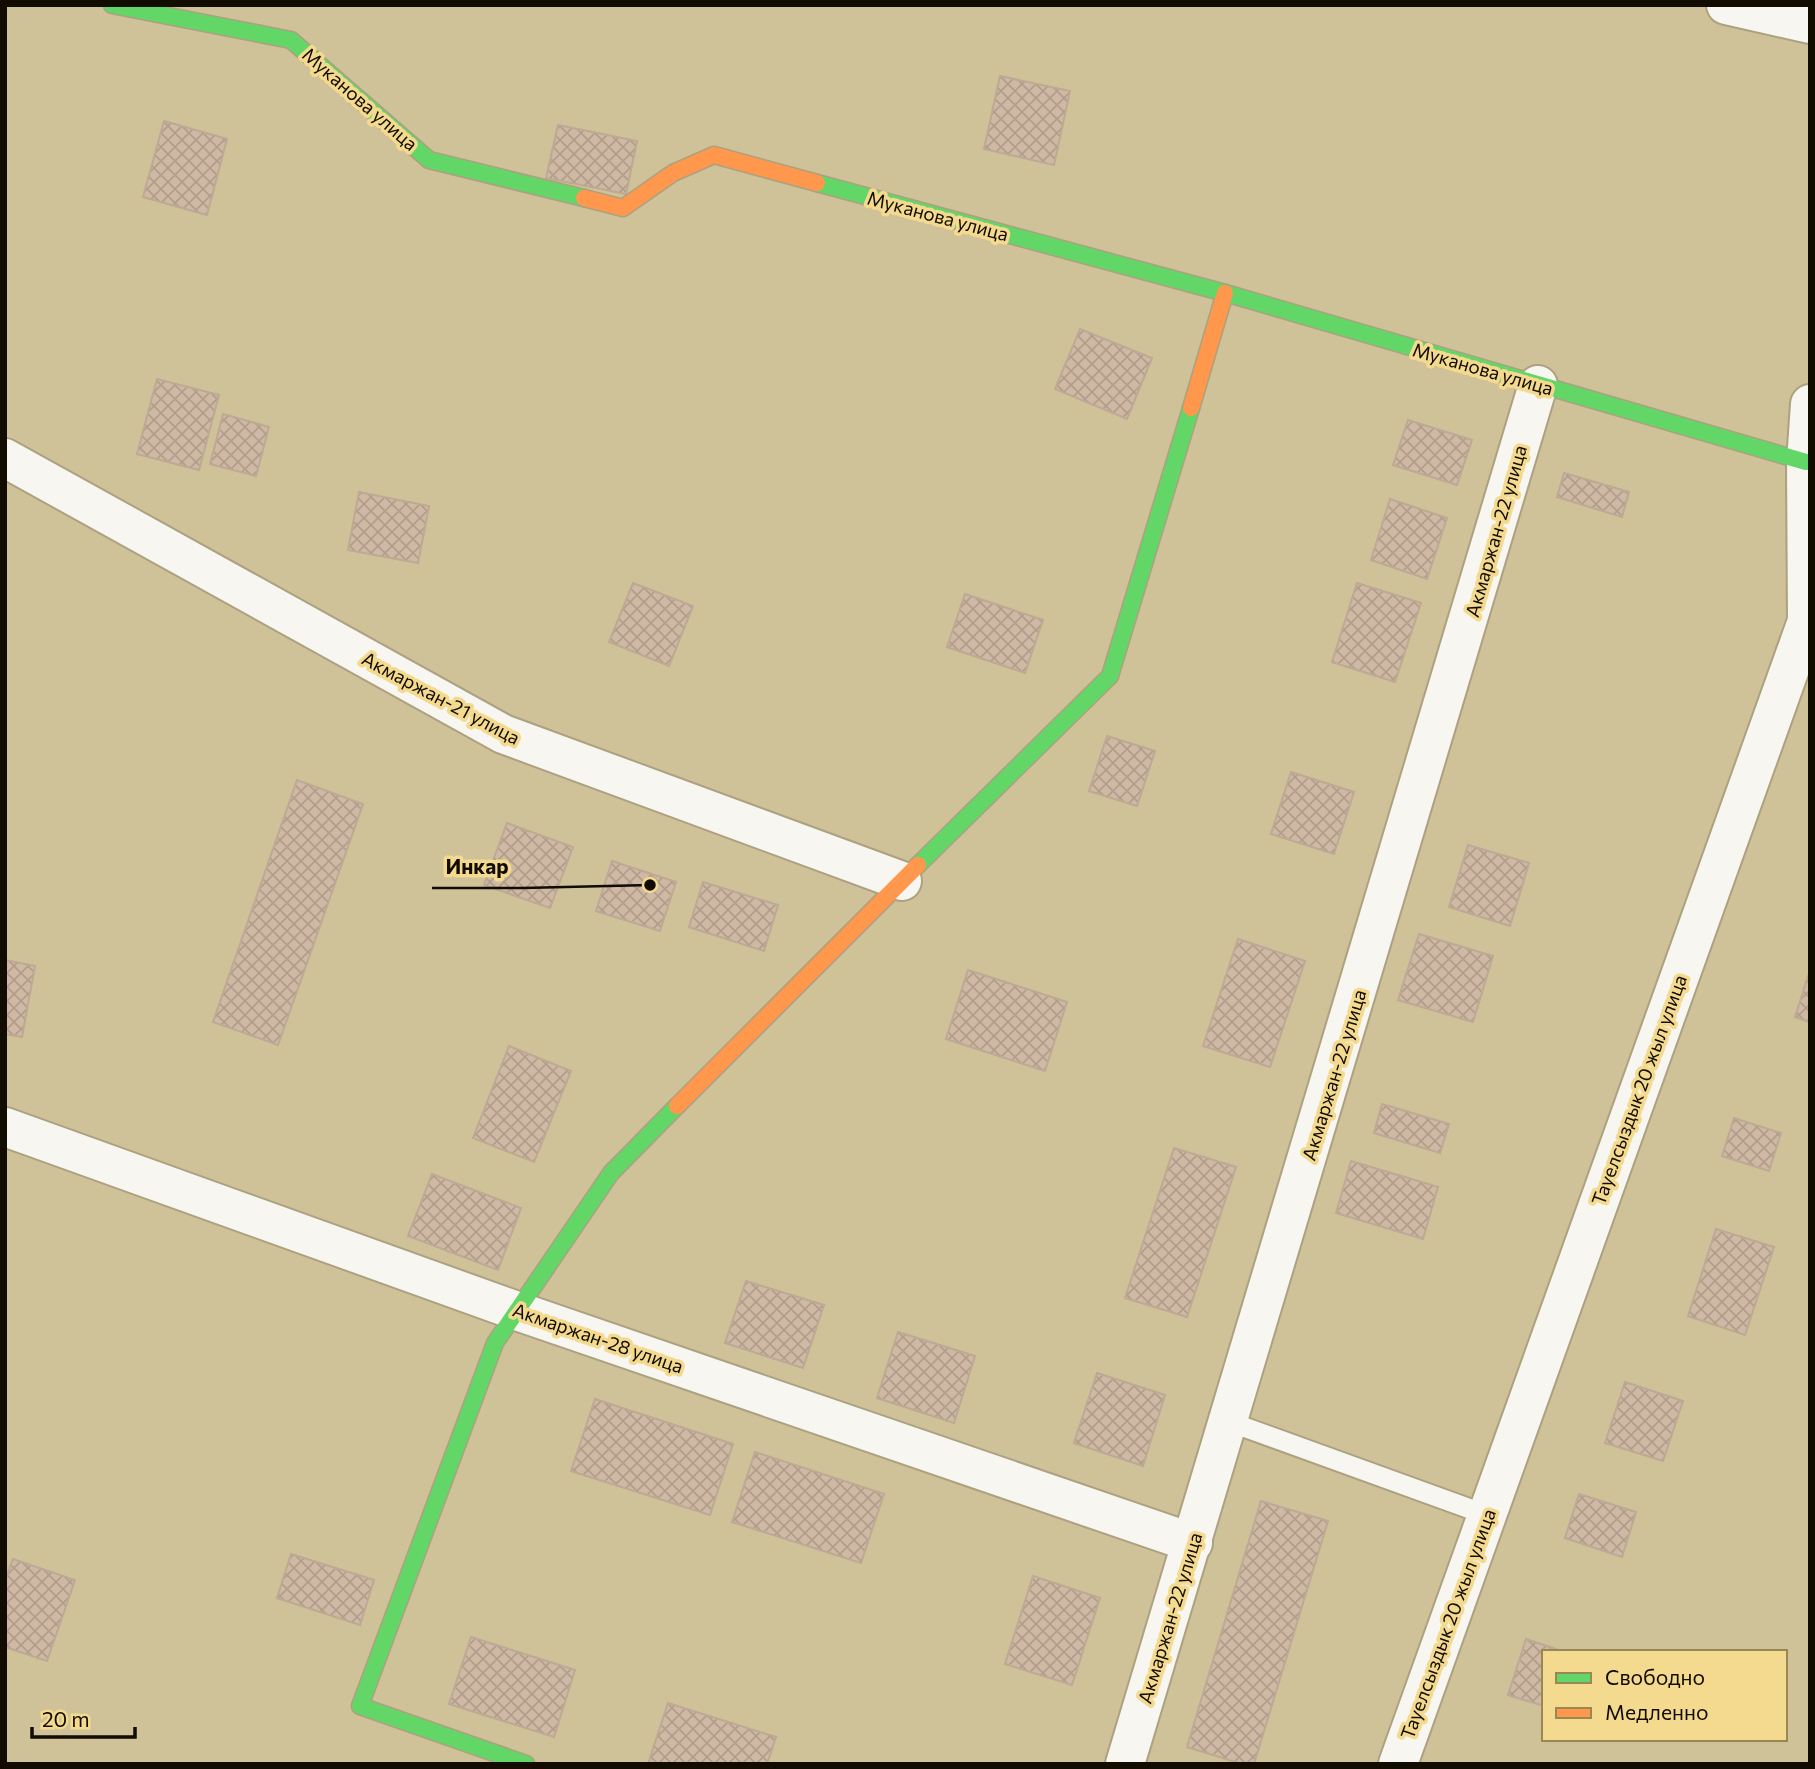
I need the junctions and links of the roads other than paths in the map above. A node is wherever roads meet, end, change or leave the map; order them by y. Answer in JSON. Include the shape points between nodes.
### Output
{"nodes":[{"id":1,"x":112,"y":5,"type":"edge"},
{"id":2,"x":1726,"y":5,"type":"edge"},
{"id":3,"x":1810,"y":24,"type":"edge"},
{"id":4,"x":1224,"y":293,"type":"junction"},
{"id":5,"x":1538,"y":385,"type":"junction"},
{"id":6,"x":1810,"y":404,"type":"edge"},
{"id":7,"x":5,"y":458,"type":"edge"},
{"id":8,"x":1806,"y":462,"type":"junction"},
{"id":9,"x":1808,"y":622,"type":"edge"},
{"id":10,"x":902,"y":881,"type":"junction"},
{"id":11,"x":5,"y":1127,"type":"edge"},
{"id":12,"x":517,"y":1311,"type":"junction"},
{"id":13,"x":1230,"y":1422,"type":"junction"},
{"id":14,"x":1487,"y":1515,"type":"junction"},
{"id":15,"x":1194,"y":1543,"type":"junction"},
{"id":16,"x":526,"y":1764,"type":"edge"},
{"id":17,"x":1125,"y":1764,"type":"edge"},
{"id":18,"x":1398,"y":1764,"type":"edge"}],
"edges":[{"from":1,"to":4,"type":"street","name":"Муканова улица","via":[[291,40],[429,160],[624,208],[673,173],[714,155]]},
{"from":2,"to":3,"type":"street"},
{"from":4,"to":5,"type":"street","name":"Муканова улица"},
{"from":4,"to":10,"type":"street","via":[[1110,676]]},
{"from":5,"to":8,"type":"street","name":"Муканова улица"},
{"from":5,"to":13,"type":"street","name":"Акмаржан-22 улица"},
{"from":6,"to":8,"type":"street","name":"Тауелсыздык 20 жыл улица"},
{"from":7,"to":10,"type":"street","name":"Акмаржан-21 улица","via":[[503,734]]},
{"from":8,"to":9,"type":"street","name":"Тауелсыздык 20 жыл улица"},
{"from":9,"to":14,"type":"street","name":"Тауелсыздык 20 жыл улица"},
{"from":10,"to":12,"type":"street","via":[[611,1173]]},
{"from":11,"to":12,"type":"street","name":"Акмаржан-28 улица"},
{"from":12,"to":15,"type":"street","name":"Акмаржан-28 улица"},
{"from":12,"to":16,"type":"street","via":[[495,1343],[360,1706]]},
{"from":13,"to":14,"type":"lane"},
{"from":13,"to":15,"type":"street","name":"Акмаржан-22 улица"},
{"from":14,"to":18,"type":"street","name":"Тауелсыздык 20 жыл улица"},
{"from":15,"to":17,"type":"street","name":"Акмаржан-22 улица"}]}
